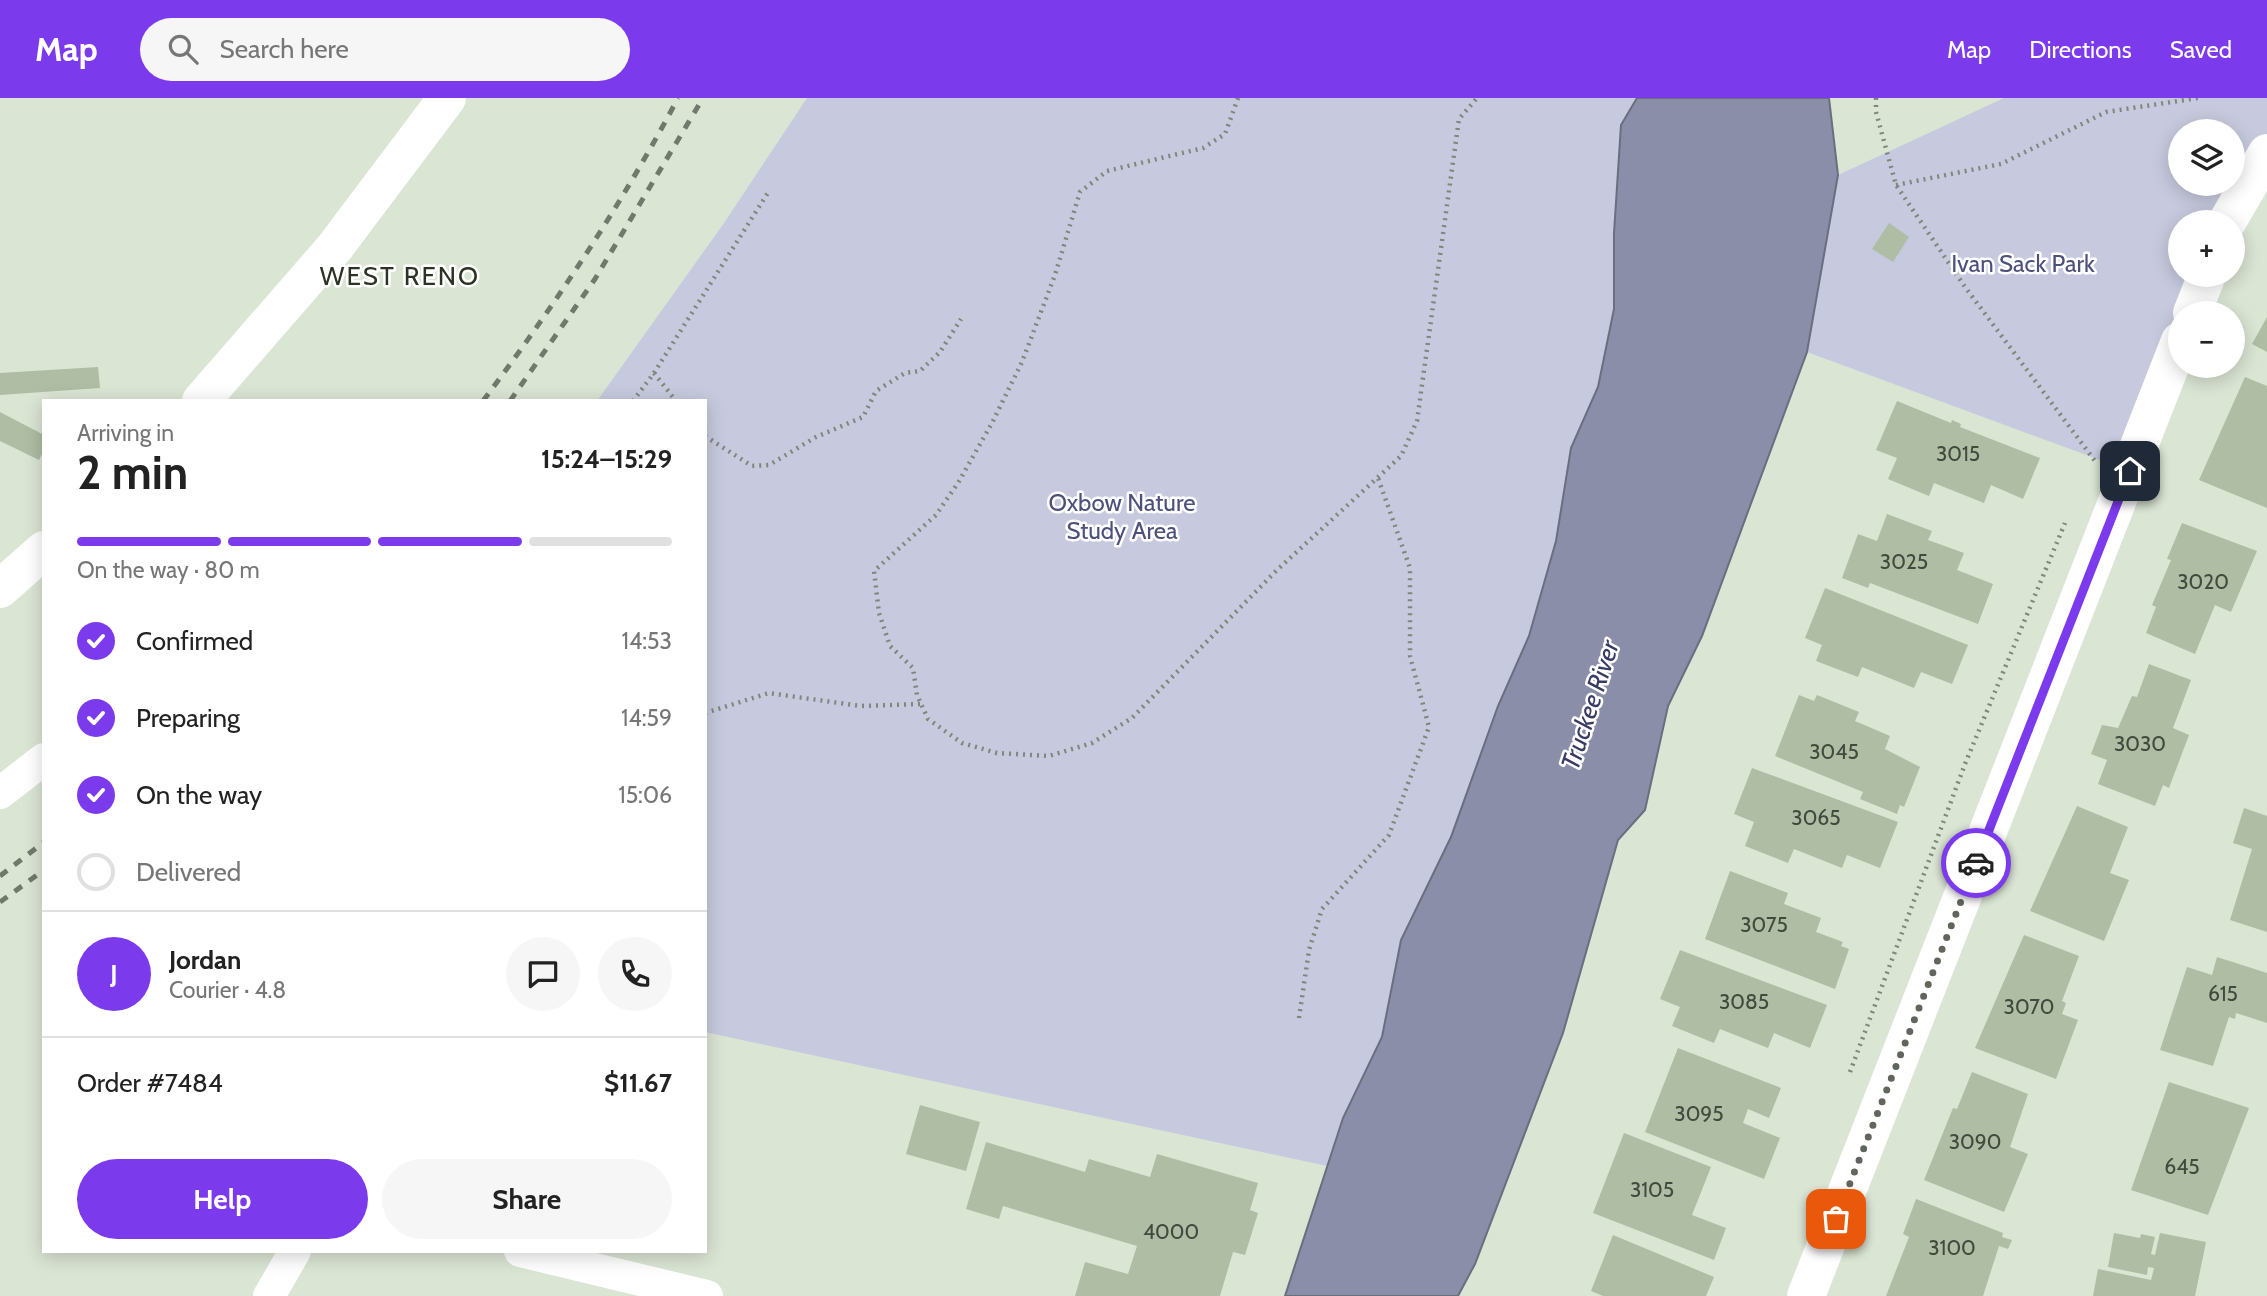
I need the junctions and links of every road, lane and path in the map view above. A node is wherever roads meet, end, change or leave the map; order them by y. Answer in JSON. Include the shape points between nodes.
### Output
{"nodes":[{"id":1,"x":447,"y":98,"type":"edge"},
{"id":2,"x":1238,"y":98,"type":"edge"},
{"id":3,"x":1477,"y":98,"type":"edge"},
{"id":4,"x":1876,"y":98,"type":"edge"},
{"id":5,"x":2198,"y":98,"type":"edge"},
{"id":6,"x":2267,"y":153,"type":"edge"},
{"id":7,"x":1896,"y":185,"type":"junction"},
{"id":8,"x":769,"y":191,"type":"dead end"},
{"id":9,"x":2234,"y":210,"type":"edge"},
{"id":10,"x":961,"y":319,"type":"dead end"},
{"id":11,"x":2168,"y":372,"type":"edge"},
{"id":12,"x":654,"y":373,"type":"junction"},
{"id":13,"x":203,"y":399,"type":"edge"},
{"id":14,"x":634,"y":399,"type":"edge"},
{"id":15,"x":675,"y":399,"type":"edge"},
{"id":16,"x":707,"y":437,"type":"edge"},
{"id":17,"x":2093,"y":458,"type":"junction"},
{"id":18,"x":2088,"y":471,"type":"dead end"},
{"id":19,"x":1378,"y":478,"type":"junction"},
{"id":20,"x":2120,"y":495,"type":"junction"},
{"id":21,"x":2066,"y":522,"type":"dead end"},
{"id":22,"x":42,"y":553,"type":"edge"},
{"id":23,"x":0,"y":589,"type":"edge"},
{"id":24,"x":921,"y":704,"type":"junction"},
{"id":25,"x":707,"y":712,"type":"edge"},
{"id":26,"x":42,"y":761,"type":"edge"},
{"id":27,"x":0,"y":793,"type":"edge"},
{"id":28,"x":1299,"y":1018,"type":"dead end"},
{"id":29,"x":1846,"y":1084,"type":"dead end"},
{"id":30,"x":294,"y":1253,"type":"edge"},
{"id":31,"x":528,"y":1253,"type":"edge"},
{"id":32,"x":269,"y":1296,"type":"edge"},
{"id":33,"x":708,"y":1296,"type":"edge"},
{"id":34,"x":1806,"y":1296,"type":"edge"}],
"edges":[{"from":1,"to":13,"type":"street","via":[[335,247]]},
{"from":2,"to":24,"type":"path","via":[[1225,134],[1203,148],[1107,170],[1080,192],[1027,349],[992,423],[936,515],[874,571],[879,613],[891,646],[913,668]]},
{"from":3,"to":19,"type":"path","via":[[1459,119],[1417,421],[1401,456]]},
{"from":4,"to":7,"type":"path"},
{"from":5,"to":7,"type":"path","via":[[2106,112],[2001,164]]},
{"from":6,"to":9,"type":"street"},
{"from":7,"to":17,"type":"path","via":[[1965,287]]},
{"from":8,"to":12,"type":"path"},
{"from":10,"to":16,"type":"path","via":[[940,352],[920,371],[905,373],[876,391],[863,417],[816,437],[769,465],[752,466]]},
{"from":11,"to":20,"type":"street"},
{"from":12,"to":14,"type":"path"},
{"from":12,"to":15,"type":"path"},
{"from":17,"to":18,"type":"path"},
{"from":17,"to":20,"type":"path"},
{"from":19,"to":24,"type":"path","via":[[1276,571],[1132,718],[1092,743],[1049,756],[997,753],[962,743],[928,719]]},
{"from":19,"to":28,"type":"path","via":[[1410,568],[1410,656],[1429,727],[1389,835],[1322,909]]},
{"from":20,"to":34,"type":"street"},
{"from":21,"to":29,"type":"path","via":[[1965,764]]},
{"from":22,"to":23,"type":"street"},
{"from":24,"to":25,"type":"path","via":[[860,706],[769,693]]},
{"from":26,"to":27,"type":"street"},
{"from":30,"to":32,"type":"street"},
{"from":31,"to":33,"type":"street"}]}
